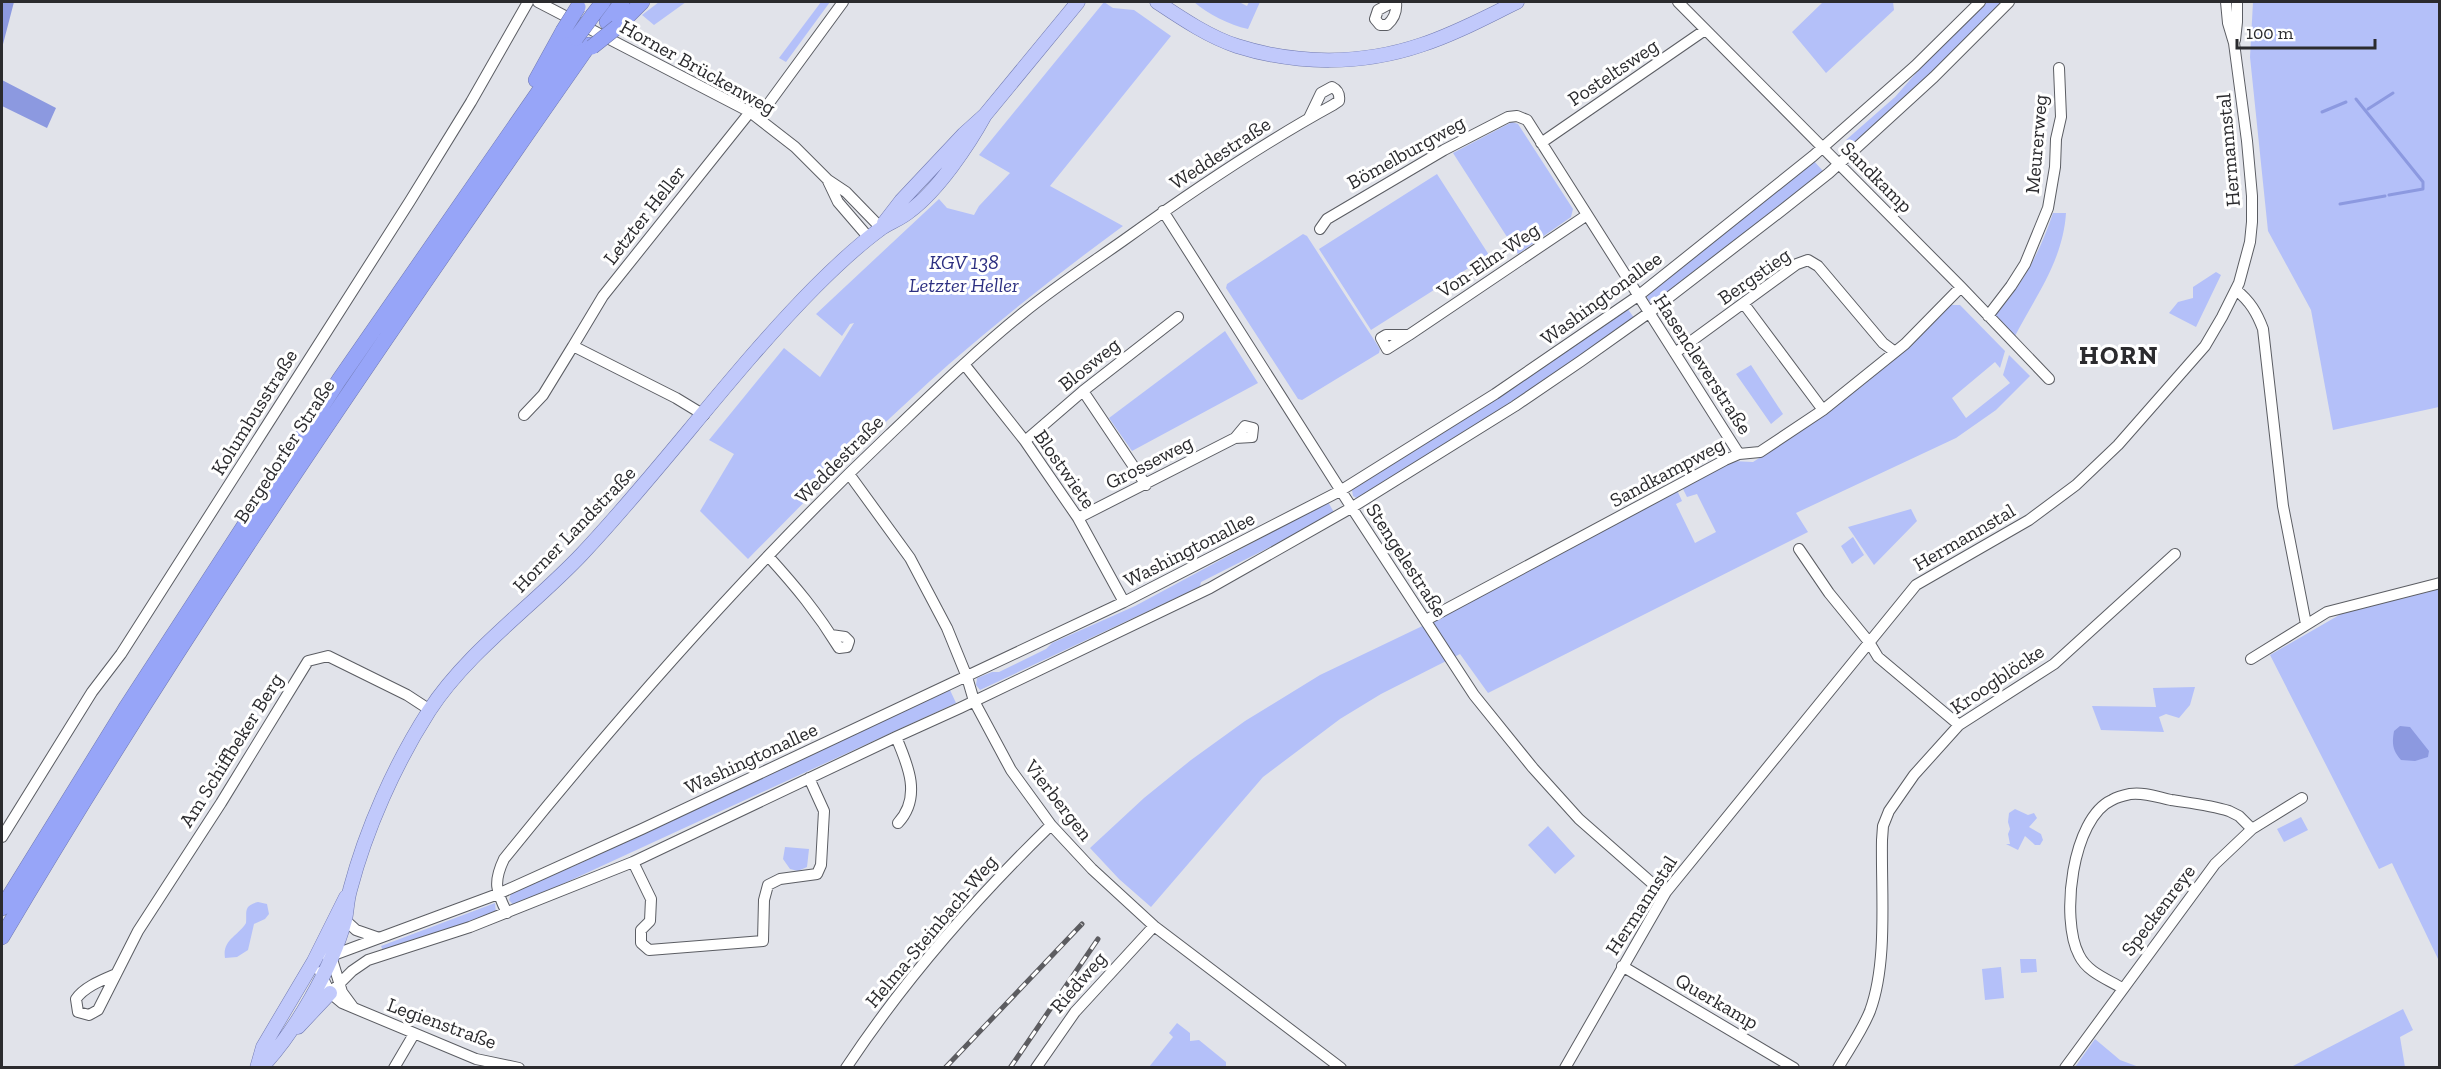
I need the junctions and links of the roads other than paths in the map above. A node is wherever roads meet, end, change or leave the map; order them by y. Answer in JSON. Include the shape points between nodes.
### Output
{"nodes":[{"id":1,"x":528,"y":2,"type":"edge"},
{"id":2,"x":538,"y":2,"type":"edge"},
{"id":3,"x":603,"y":2,"type":"edge"},
{"id":4,"x":622,"y":2,"type":"edge"},
{"id":5,"x":642,"y":2,"type":"edge"},
{"id":6,"x":843,"y":2,"type":"edge"},
{"id":7,"x":1078,"y":2,"type":"edge"},
{"id":8,"x":1157,"y":2,"type":"edge"},
{"id":9,"x":1517,"y":2,"type":"edge"},
{"id":10,"x":1677,"y":2,"type":"edge"},
{"id":11,"x":1980,"y":2,"type":"edge"},
{"id":12,"x":2008,"y":2,"type":"edge"},
{"id":13,"x":2226,"y":2,"type":"edge"},
{"id":14,"x":2236,"y":2,"type":"edge"},
{"id":15,"x":580,"y":4,"type":"edge"},
{"id":16,"x":612,"y":24,"type":"junction"},
{"id":17,"x":1706,"y":30,"type":"junction"},
{"id":18,"x":581,"y":43,"type":"junction"},
{"id":19,"x":2234,"y":43,"type":"junction"},
{"id":20,"x":2059,"y":68,"type":"dead end"},
{"id":21,"x":754,"y":115,"type":"junction"},
{"id":22,"x":1517,"y":116,"type":"joint"},
{"id":23,"x":1309,"y":118,"type":"dead end"},
{"id":24,"x":1541,"y":143,"type":"junction"},
{"id":25,"x":1823,"y":148,"type":"junction"},
{"id":26,"x":1838,"y":164,"type":"junction"},
{"id":27,"x":828,"y":180,"type":"junction"},
{"id":28,"x":1163,"y":211,"type":"junction"},
{"id":29,"x":1587,"y":216,"type":"junction"},
{"id":30,"x":881,"y":228,"type":"junction"},
{"id":31,"x":1320,"y":229,"type":"dead end"},
{"id":32,"x":869,"y":238,"type":"junction"},
{"id":33,"x":1961,"y":287,"type":"junction"},
{"id":34,"x":2236,"y":290,"type":"junction"},
{"id":35,"x":1638,"y":296,"type":"junction"},
{"id":36,"x":1744,"y":304,"type":"junction"},
{"id":37,"x":1650,"y":312,"type":"junction"},
{"id":38,"x":1988,"y":316,"type":"junction"},
{"id":39,"x":1178,"y":317,"type":"dead end"},
{"id":40,"x":1409,"y":335,"type":"dead end"},
{"id":41,"x":573,"y":346,"type":"junction"},
{"id":42,"x":1895,"y":352,"type":"junction"},
{"id":43,"x":1675,"y":353,"type":"junction"},
{"id":44,"x":964,"y":364,"type":"junction"},
{"id":45,"x":2049,"y":379,"type":"dead end"},
{"id":46,"x":1083,"y":391,"type":"junction"},
{"id":47,"x":1823,"y":410,"type":"junction"},
{"id":48,"x":524,"y":415,"type":"dead end"},
{"id":49,"x":704,"y":415,"type":"junction"},
{"id":50,"x":1235,"y":438,"type":"dead end"},
{"id":51,"x":1025,"y":441,"type":"junction"},
{"id":52,"x":1740,"y":454,"type":"junction"},
{"id":53,"x":849,"y":474,"type":"junction"},
{"id":54,"x":1146,"y":485,"type":"junction"},
{"id":55,"x":1340,"y":491,"type":"junction"},
{"id":56,"x":1352,"y":508,"type":"junction"},
{"id":57,"x":1078,"y":518,"type":"junction"},
{"id":58,"x":1799,"y":549,"type":"dead end"},
{"id":59,"x":2175,"y":554,"type":"dead end"},
{"id":60,"x":768,"y":556,"type":"junction"},
{"id":61,"x":2439,"y":583,"type":"edge"},
{"id":62,"x":1124,"y":602,"type":"junction"},
{"id":63,"x":1426,"y":620,"type":"junction"},
{"id":64,"x":2306,"y":624,"type":"junction"},
{"id":65,"x":831,"y":635,"type":"dead end"},
{"id":66,"x":1869,"y":642,"type":"junction"},
{"id":67,"x":2251,"y":658,"type":"dead end"},
{"id":68,"x":967,"y":677,"type":"junction"},
{"id":69,"x":974,"y":701,"type":"junction"},
{"id":70,"x":430,"y":710,"type":"junction"},
{"id":71,"x":1959,"y":725,"type":"junction"},
{"id":72,"x":896,"y":737,"type":"junction"},
{"id":73,"x":809,"y":778,"type":"junction"},
{"id":74,"x":2302,"y":798,"type":"dead end"},
{"id":75,"x":898,"y":824,"type":"dead end"},
{"id":76,"x":1051,"y":825,"type":"junction"},
{"id":77,"x":2252,"y":829,"type":"junction"},
{"id":78,"x":2,"y":837,"type":"edge"},
{"id":79,"x":633,"y":862,"type":"junction"},
{"id":80,"x":24,"y":870,"type":"junction"},
{"id":81,"x":350,"y":891,"type":"junction"},
{"id":82,"x":1666,"y":892,"type":"junction"},
{"id":83,"x":498,"y":894,"type":"junction"},
{"id":84,"x":2,"y":898,"type":"edge"},
{"id":85,"x":2,"y":908,"type":"edge"},
{"id":86,"x":507,"y":913,"type":"junction"},
{"id":87,"x":345,"y":920,"type":"junction"},
{"id":88,"x":12,"y":921,"type":"junction"},
{"id":89,"x":1154,"y":926,"type":"junction"},
{"id":90,"x":2,"y":938,"type":"edge"},
{"id":91,"x":379,"y":938,"type":"junction"},
{"id":92,"x":2,"y":948,"type":"edge"},
{"id":93,"x":331,"y":956,"type":"junction"},
{"id":94,"x":314,"y":960,"type":"junction"},
{"id":95,"x":1622,"y":966,"type":"junction"},
{"id":96,"x":116,"y":974,"type":"dead end"},
{"id":97,"x":322,"y":976,"type":"junction"},
{"id":98,"x":2122,"y":988,"type":"junction"},
{"id":99,"x":330,"y":993,"type":"junction"},
{"id":100,"x":354,"y":1009,"type":"junction"},
{"id":101,"x":289,"y":1034,"type":"junction"},
{"id":102,"x":414,"y":1034,"type":"junction"},
{"id":103,"x":259,"y":1068,"type":"edge"},
{"id":104,"x":394,"y":1068,"type":"edge"},
{"id":105,"x":519,"y":1068,"type":"edge"},
{"id":106,"x":846,"y":1068,"type":"edge"},
{"id":107,"x":1036,"y":1068,"type":"edge"},
{"id":108,"x":1341,"y":1068,"type":"edge"},
{"id":109,"x":1565,"y":1068,"type":"edge"},
{"id":110,"x":1794,"y":1068,"type":"edge"},
{"id":111,"x":1838,"y":1068,"type":"edge"},
{"id":112,"x":2065,"y":1068,"type":"edge"}],
"edges":[{"from":1,"to":78,"type":"street","name":"Kolumbusstraße","via":[[410,201]]},
{"from":2,"to":21,"type":"street","name":"Horner Brückenweg"},
{"from":3,"to":18,"type":"highway","bridge":true},
{"from":4,"to":16,"type":"highway"},
{"from":5,"to":16,"type":"highway"},
{"from":6,"to":21,"type":"street","name":"Letzter Heller"},
{"from":7,"to":30,"type":"main road","name":"Horner Landstraße","via":[[931,190],[910,211]]},
{"from":8,"to":9,"type":"main road","via":[[1226,41],[1263,52],[1330,61],[1385,55],[1423,45]]},
{"from":10,"to":17,"type":"street","name":"Sandkamp"},
{"from":11,"to":25,"type":"street","name":"Washingtonallee"},
{"from":12,"to":26,"type":"street","name":"Washingtonallee","via":[[1934,77]]},
{"from":13,"to":19,"type":"street","name":"Hermannstal"},
{"from":14,"to":19,"type":"street","name":"Hermannstal"},
{"from":15,"to":18,"type":"highway","bridge":true},
{"from":16,"to":18,"type":"highway","bridge":true},
{"from":17,"to":24,"type":"street","name":"Posteltsweg"},
{"from":17,"to":25,"type":"street","name":"Sandkamp"},
{"from":18,"to":80,"type":"highway","via":[[501,143],[339,380]]},
{"from":18,"to":88,"type":"highway","name":"Bergedorfer Straße","via":[[205,610]]},
{"from":19,"to":34,"type":"street","name":"Hermannstal","via":[[2252,205],[2250,242]]},
{"from":20,"to":38,"type":"street","name":"Meurerweg","via":[[2061,117],[2048,208],[2025,264]]},
{"from":21,"to":27,"type":"street","name":"Horner Brückenweg","via":[[795,147]]},
{"from":21,"to":41,"type":"street","name":"Letzter Heller","via":[[603,296]]},
{"from":22,"to":24,"type":"street","name":"Hasencleverstraße","via":[[1527,120]]},
{"from":22,"to":31,"type":"street","name":"Bömelburgweg","via":[[1444,150],[1327,219]]},
{"from":23,"to":28,"type":"street","name":"Weddestraße"},
{"from":24,"to":29,"type":"street","name":"Hasencleverstraße"},
{"from":25,"to":26,"type":"street","name":"Sandkamp"},
{"from":25,"to":35,"type":"street","name":"Washingtonallee"},
{"from":26,"to":33,"type":"street","name":"Sandkamp"},
{"from":26,"to":37,"type":"street","name":"Washingtonallee"},
{"from":27,"to":30,"type":"street","name":"Horner Brückenweg","via":[[846,192]]},
{"from":27,"to":32,"type":"street","name":"Horner Brückenweg","via":[[838,202]]},
{"from":28,"to":44,"type":"street","name":"Weddestraße","via":[[1023,313]]},
{"from":28,"to":55,"type":"street","name":"Stengelestraße"},
{"from":29,"to":35,"type":"street","name":"Hasencleverstraße"},
{"from":29,"to":40,"type":"street","name":"Von-Elm-Weg"},
{"from":30,"to":32,"type":"main road","name":"Horner Landstraße"},
{"from":32,"to":49,"type":"main road","name":"Horner Landstraße","via":[[808,294]]},
{"from":33,"to":38,"type":"street","name":"Sandkamp"},
{"from":33,"to":42,"type":"street","name":"Sandkampweg"},
{"from":34,"to":64,"type":"street","via":[[2256,311],[2263,329],[2283,506]]},
{"from":34,"to":66,"type":"street","name":"Hermannstal","via":[[2205,345],[2095,468],[2036,515],[1916,585]]},
{"from":35,"to":37,"type":"street","name":"Hasencleverstraße"},
{"from":35,"to":55,"type":"street","name":"Washingtonallee","via":[[1495,394]]},
{"from":36,"to":42,"type":"street","name":"Bergstieg","via":[[1797,264],[1813,262]]},
{"from":36,"to":43,"type":"street","name":"Bergstieg"},
{"from":36,"to":47,"type":"street"},
{"from":37,"to":43,"type":"street","name":"Hasencleverstraße"},
{"from":37,"to":56,"type":"street","name":"Washingtonallee","via":[[1515,406]]},
{"from":38,"to":45,"type":"street","name":"Sandkamp"},
{"from":39,"to":46,"type":"street","name":"Blosweg"},
{"from":41,"to":48,"type":"street","name":"Letzter Heller","via":[[543,395]]},
{"from":41,"to":49,"type":"street"},
{"from":42,"to":47,"type":"street","name":"Sandkampweg"},
{"from":43,"to":52,"type":"street","name":"Hasencleverstraße"},
{"from":44,"to":51,"type":"street","name":"Blostwiete"},
{"from":44,"to":53,"type":"street","name":"Weddestraße"},
{"from":46,"to":51,"type":"street","name":"Blosweg"},
{"from":46,"to":54,"type":"street"},
{"from":47,"to":52,"type":"street","name":"Sandkampweg","via":[[1760,452]]},
{"from":49,"to":70,"type":"main road","name":"Horner Landstraße","via":[[580,556],[449,682]]},
{"from":50,"to":54,"type":"street","name":"Grosseweg"},
{"from":51,"to":57,"type":"street","name":"Blostwiete"},
{"from":52,"to":63,"type":"street","name":"Sandkampweg"},
{"from":53,"to":60,"type":"street","name":"Weddestraße"},
{"from":53,"to":68,"type":"street","name":"Vierbergen","via":[[910,558]]},
{"from":54,"to":57,"type":"street","name":"Grosseweg"},
{"from":55,"to":56,"type":"street","name":"Stengelestraße"},
{"from":55,"to":62,"type":"street","name":"Washingtonallee"},
{"from":56,"to":63,"type":"street","name":"Stengelestraße"},
{"from":56,"to":69,"type":"street","name":"Washingtonallee","via":[[1210,588]]},
{"from":57,"to":62,"type":"street","name":"Blostwiete"},
{"from":58,"to":66,"type":"street"},
{"from":59,"to":71,"type":"street","name":"Kroogblöcke","via":[[2054,664]]},
{"from":60,"to":65,"type":"street"},
{"from":60,"to":83,"type":"street","name":"Weddestraße","via":[[634,701],[504,859],[496,876]]},
{"from":61,"to":64,"type":"street","via":[[2344,606]]},
{"from":62,"to":68,"type":"street","name":"Washingtonallee"},
{"from":63,"to":82,"type":"street","name":"Stengelestraße","via":[[1474,695],[1533,768],[1579,819]]},
{"from":64,"to":67,"type":"street"},
{"from":66,"to":71,"type":"street","via":[[1878,657]]},
{"from":66,"to":82,"type":"street","name":"Hermannstal"},
{"from":68,"to":69,"type":"street","name":"Vierbergen"},
{"from":68,"to":83,"type":"street","name":"Washingtonallee"},
{"from":69,"to":72,"type":"street","name":"Washingtonallee"},
{"from":69,"to":76,"type":"street","name":"Vierbergen","via":[[1011,770]]},
{"from":70,"to":81,"type":"main road","name":"Horner Landstraße","via":[[382,798]]},
{"from":70,"to":96,"type":"street","name":"Am Schiffbeker Berg","via":[[328,656],[308,662],[138,932]]},
{"from":71,"to":111,"type":"street","name":"Kroogblöcke","via":[[1914,775],[1883,826],[1878,983],[1864,1025]]},
{"from":72,"to":73,"type":"street","name":"Washingtonallee"},
{"from":72,"to":75,"type":"street","via":[[911,777],[908,813]]},
{"from":73,"to":79,"type":"street","name":"Washingtonallee"},
{"from":73,"to":79,"type":"street","via":[[824,811],[821,865],[812,876],[780,879],[768,885],[763,941],[649,950],[641,943],[641,930],[650,921],[651,898]]},
{"from":74,"to":77,"type":"street","name":"Speckenreye"},
{"from":76,"to":89,"type":"street","name":"Vierbergen"},
{"from":76,"to":106,"type":"street","name":"Helma-Steinbach-Weg","via":[[959,920]]},
{"from":77,"to":98,"type":"street","name":"Speckenreye","via":[[2201,881]]},
{"from":77,"to":98,"type":"street","via":[[2229,810],[2149,795],[2129,794],[2111,800],[2092,817],[2073,876],[2072,935],[2082,962]]},
{"from":79,"to":86,"type":"street","name":"Washingtonallee"},
{"from":80,"to":84,"type":"highway"},
{"from":80,"to":85,"type":"highway"},
{"from":81,"to":87,"type":"main road","name":"Horner Landstraße"},
{"from":81,"to":94,"type":"main road","name":"Horner Landstraße"},
{"from":82,"to":95,"type":"street","name":"Hermannstal"},
{"from":83,"to":86,"type":"street"},
{"from":83,"to":91,"type":"street","name":"Washingtonallee"},
{"from":86,"to":99,"type":"street","name":"Washingtonallee","via":[[368,960]]},
{"from":87,"to":91,"type":"street","via":[[356,930]]},
{"from":87,"to":93,"type":"main road","name":"Horner Landstraße"},
{"from":88,"to":90,"type":"highway","name":"Bergedorfer Straße"},
{"from":88,"to":92,"type":"highway"},
{"from":89,"to":107,"type":"street","name":"Riedweg","via":[[1075,1012]]},
{"from":89,"to":108,"type":"street","name":"Vierbergen"},
{"from":91,"to":93,"type":"street","name":"Washingtonallee"},
{"from":93,"to":94,"type":"street","name":"Washingtonallee"},
{"from":93,"to":97,"type":"main road","name":"Horner Landstraße"},
{"from":93,"to":99,"type":"street"},
{"from":94,"to":97,"type":"street"},
{"from":94,"to":103,"type":"main road","name":"Horner Landstraße","via":[[263,1047]]},
{"from":95,"to":109,"type":"street","name":"Hermannstal"},
{"from":95,"to":110,"type":"street","name":"Querkamp"},
{"from":97,"to":99,"type":"street"},
{"from":97,"to":101,"type":"main road","name":"Horner Landstraße"},
{"from":98,"to":112,"type":"street","name":"Speckenreye"},
{"from":99,"to":100,"type":"street","name":"Legienstraße"},
{"from":99,"to":100,"type":"street","via":[[346,1000]]},
{"from":99,"to":101,"type":"main road"},
{"from":100,"to":102,"type":"street","name":"Legienstraße"},
{"from":101,"to":103,"type":"main road"},
{"from":102,"to":104,"type":"street"},
{"from":102,"to":105,"type":"street","name":"Legienstraße","via":[[476,1059]]}]}
